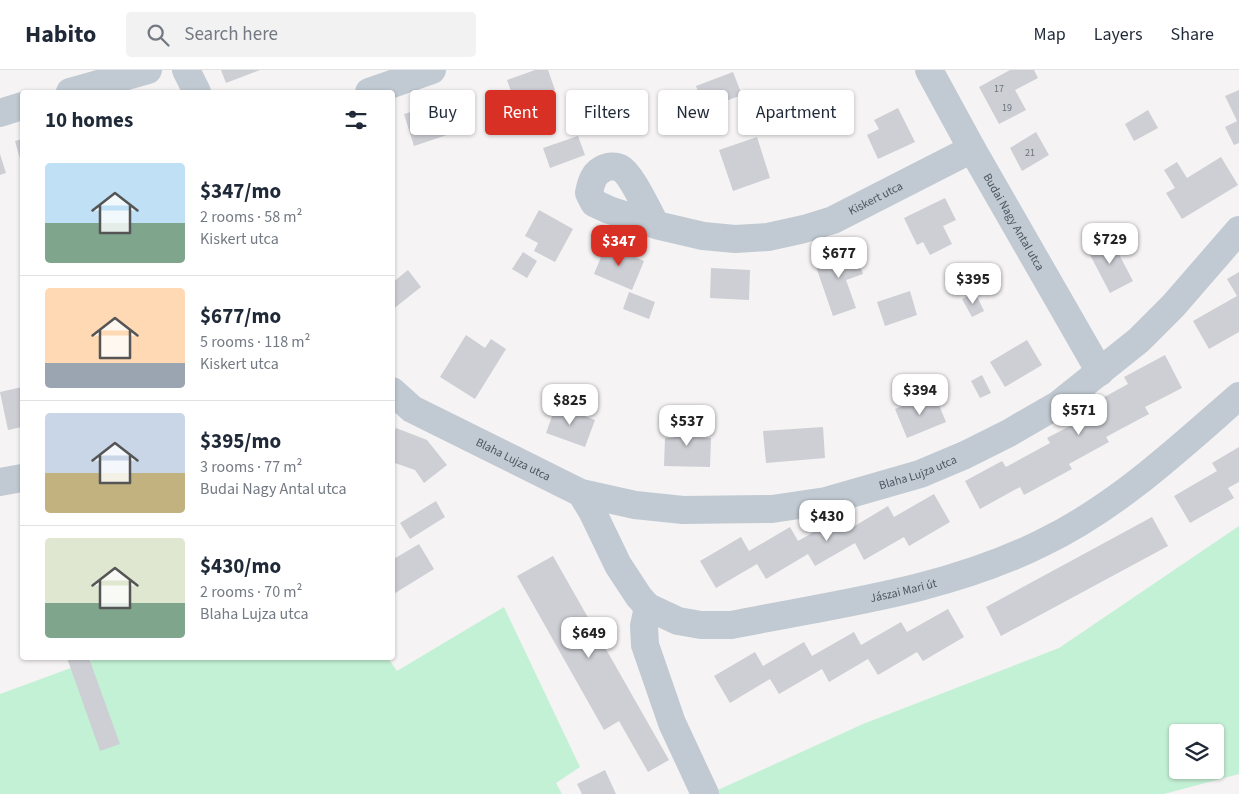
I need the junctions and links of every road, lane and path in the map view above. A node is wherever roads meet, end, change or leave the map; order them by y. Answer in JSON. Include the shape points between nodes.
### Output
{"nodes":[{"id":1,"x":148,"y":70,"type":"edge"},
{"id":2,"x":186,"y":70,"type":"edge"},
{"id":3,"x":432,"y":70,"type":"edge"},
{"id":4,"x":929,"y":70,"type":"edge"},
{"id":5,"x":77,"y":90,"type":"edge"},
{"id":6,"x":196,"y":90,"type":"edge"},
{"id":7,"x":375,"y":90,"type":"edge"},
{"id":8,"x":20,"y":107,"type":"edge"},
{"id":9,"x":0,"y":113,"type":"edge"},
{"id":10,"x":972,"y":149,"type":"junction"},
{"id":11,"x":656,"y":225,"type":"dead end"},
{"id":12,"x":1239,"y":230,"type":"edge"},
{"id":13,"x":1100,"y":372,"type":"junction"},
{"id":14,"x":1239,"y":396,"type":"edge"},
{"id":15,"x":399,"y":403,"type":"edge"},
{"id":16,"x":20,"y":478,"type":"edge"},
{"id":17,"x":0,"y":482,"type":"edge"},
{"id":18,"x":581,"y":493,"type":"junction"},
{"id":19,"x":648,"y":607,"type":"junction"},
{"id":20,"x":705,"y":794,"type":"edge"}],
"edges":[{"from":1,"to":5,"type":"street"},
{"from":2,"to":6,"type":"street"},
{"from":3,"to":7,"type":"street"},
{"from":4,"to":10,"type":"street","name":"Budai Nagy Antal utca"},
{"from":8,"to":9,"type":"street"},
{"from":10,"to":11,"type":"street","name":"Kiskert utca","via":[[833,220],[768,238],[703,236]]},
{"from":10,"to":13,"type":"street","name":"Budai Nagy Antal utca"},
{"from":12,"to":13,"type":"street","name":"Blaha Lujza utca","via":[[1173,306]]},
{"from":13,"to":18,"type":"street","name":"Blaha Lujza utca","via":[[1059,404],[1009,434],[965,455],[920,474],[826,501],[772,509],[683,510],[635,505]]},
{"from":14,"to":19,"type":"street","name":"Jászai Mari út","via":[[1147,477],[1097,512],[1043,543],[985,568],[923,587],[731,625],[678,621]]},
{"from":15,"to":18,"type":"street","name":"Blaha Lujza utca"},
{"from":16,"to":17,"type":"street"},
{"from":18,"to":19,"type":"street","name":"Jászai Mari út","via":[[618,565]]},
{"from":19,"to":20,"type":"street","via":[[645,645],[672,723]]}]}
